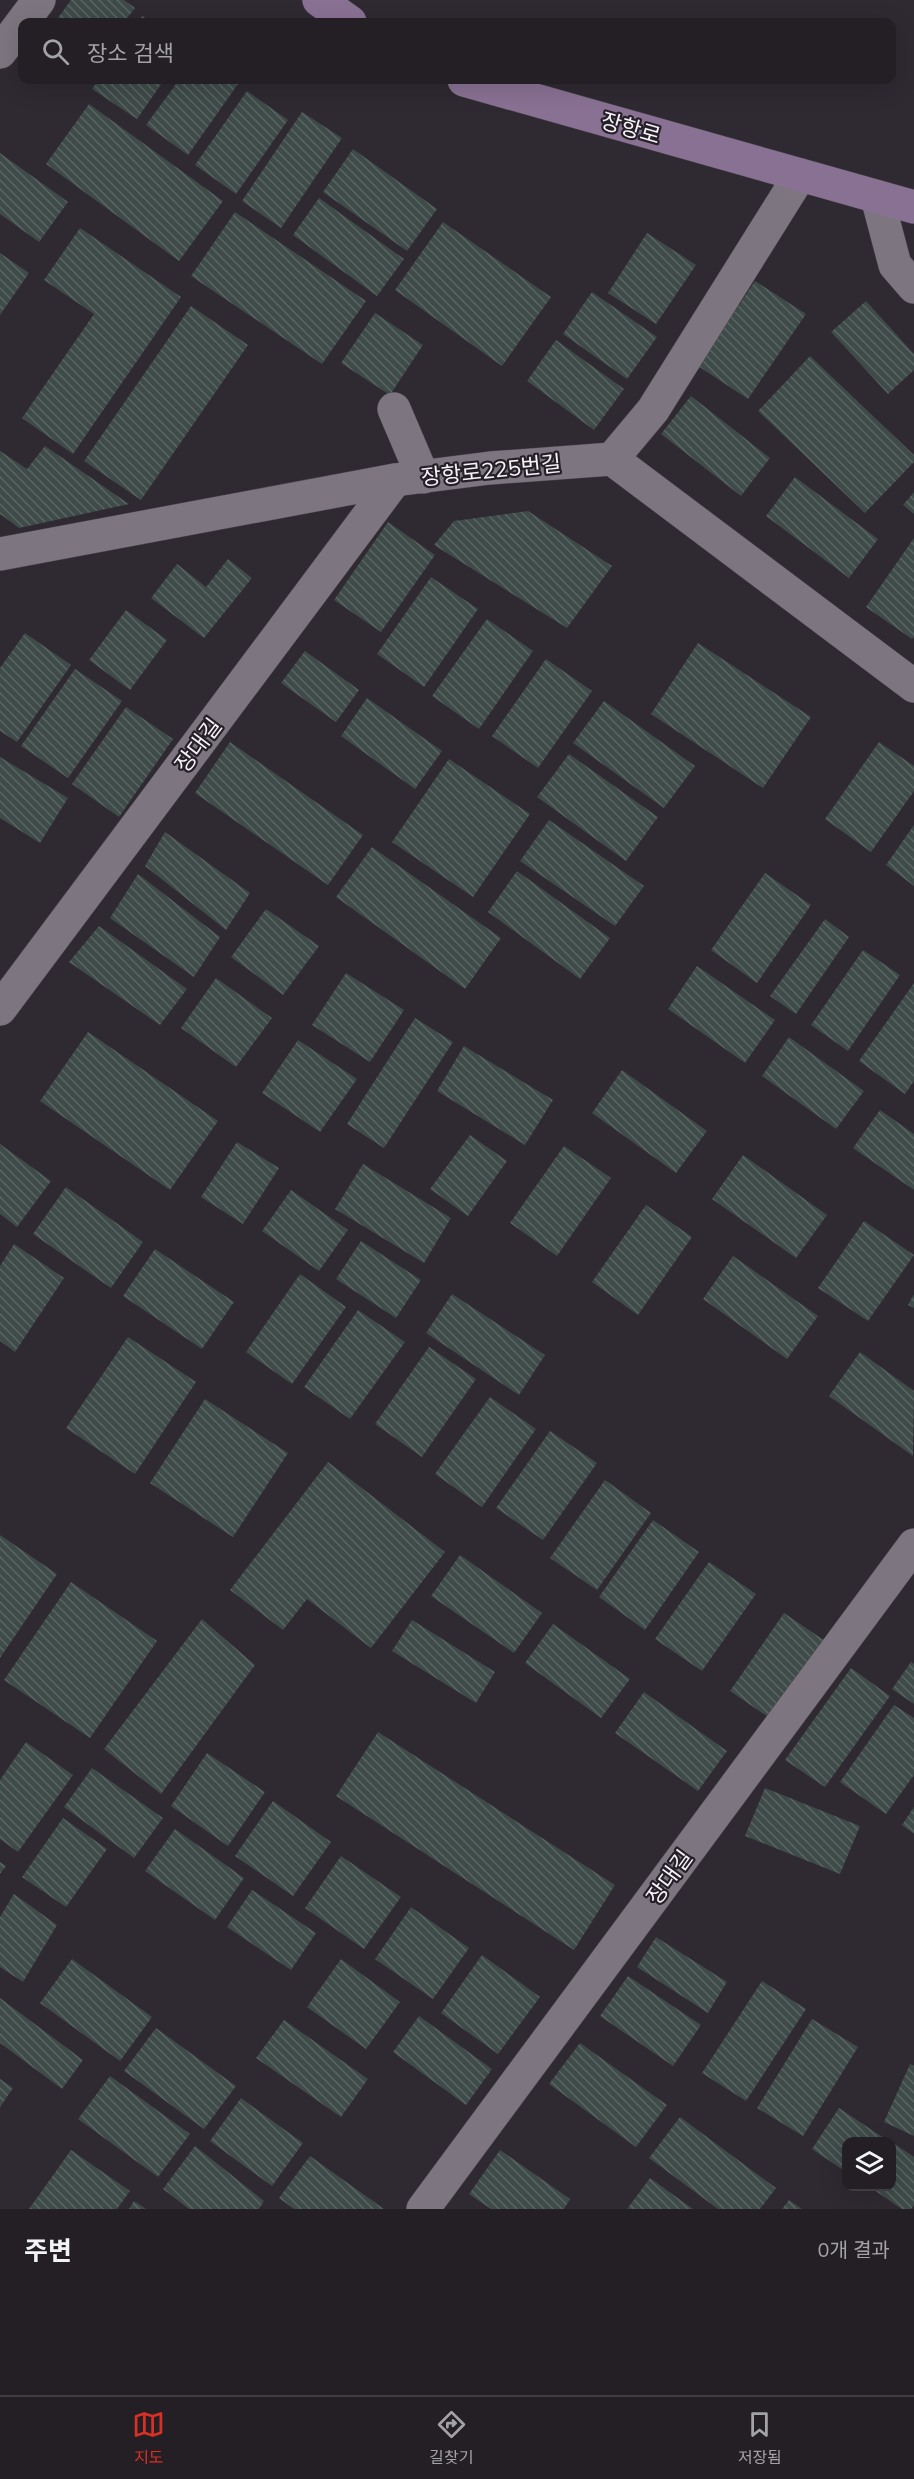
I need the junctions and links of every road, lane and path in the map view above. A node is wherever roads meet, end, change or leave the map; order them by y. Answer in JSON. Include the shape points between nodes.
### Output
{"nodes":[{"id":1,"x":39,"y":0,"type":"edge"},
{"id":2,"x":319,"y":0,"type":"edge"},
{"id":3,"x":26,"y":18,"type":"edge"},
{"id":4,"x":344,"y":18,"type":"edge"},
{"id":5,"x":18,"y":28,"type":"edge"},
{"id":6,"x":0,"y":52,"type":"edge"},
{"id":7,"x":478,"y":84,"type":"edge"},
{"id":8,"x":800,"y":175,"type":"junction"},
{"id":9,"x":877,"y":197,"type":"junction"},
{"id":10,"x":914,"y":207,"type":"edge"},
{"id":11,"x":914,"y":287,"type":"edge"},
{"id":12,"x":394,"y":409,"type":"dead end"},
{"id":13,"x":612,"y":459,"type":"junction"},
{"id":14,"x":409,"y":479,"type":"junction"},
{"id":15,"x":0,"y":554,"type":"edge"},
{"id":16,"x":914,"y":686,"type":"edge"},
{"id":17,"x":0,"y":1009,"type":"edge"},
{"id":18,"x":914,"y":1545,"type":"edge"},
{"id":19,"x":423,"y":2209,"type":"edge"}],
"edges":[{"from":1,"to":3,"type":"street"},
{"from":2,"to":4,"type":"main road"},
{"from":5,"to":6,"type":"street"},
{"from":7,"to":8,"type":"main road","name":"장항로"},
{"from":8,"to":9,"type":"main road","name":"장항로"},
{"from":8,"to":13,"type":"street","via":[[653,410]]},
{"from":9,"to":10,"type":"main road","name":"장항로"},
{"from":9,"to":11,"type":"street","via":[[895,265]]},
{"from":12,"to":14,"type":"street"},
{"from":13,"to":14,"type":"street","name":"장항로225번길","via":[[490,468]]},
{"from":13,"to":16,"type":"street"},
{"from":14,"to":15,"type":"street","name":"장항로225번길"},
{"from":14,"to":17,"type":"street","name":"장대길"},
{"from":18,"to":19,"type":"street","name":"장대길"}]}
